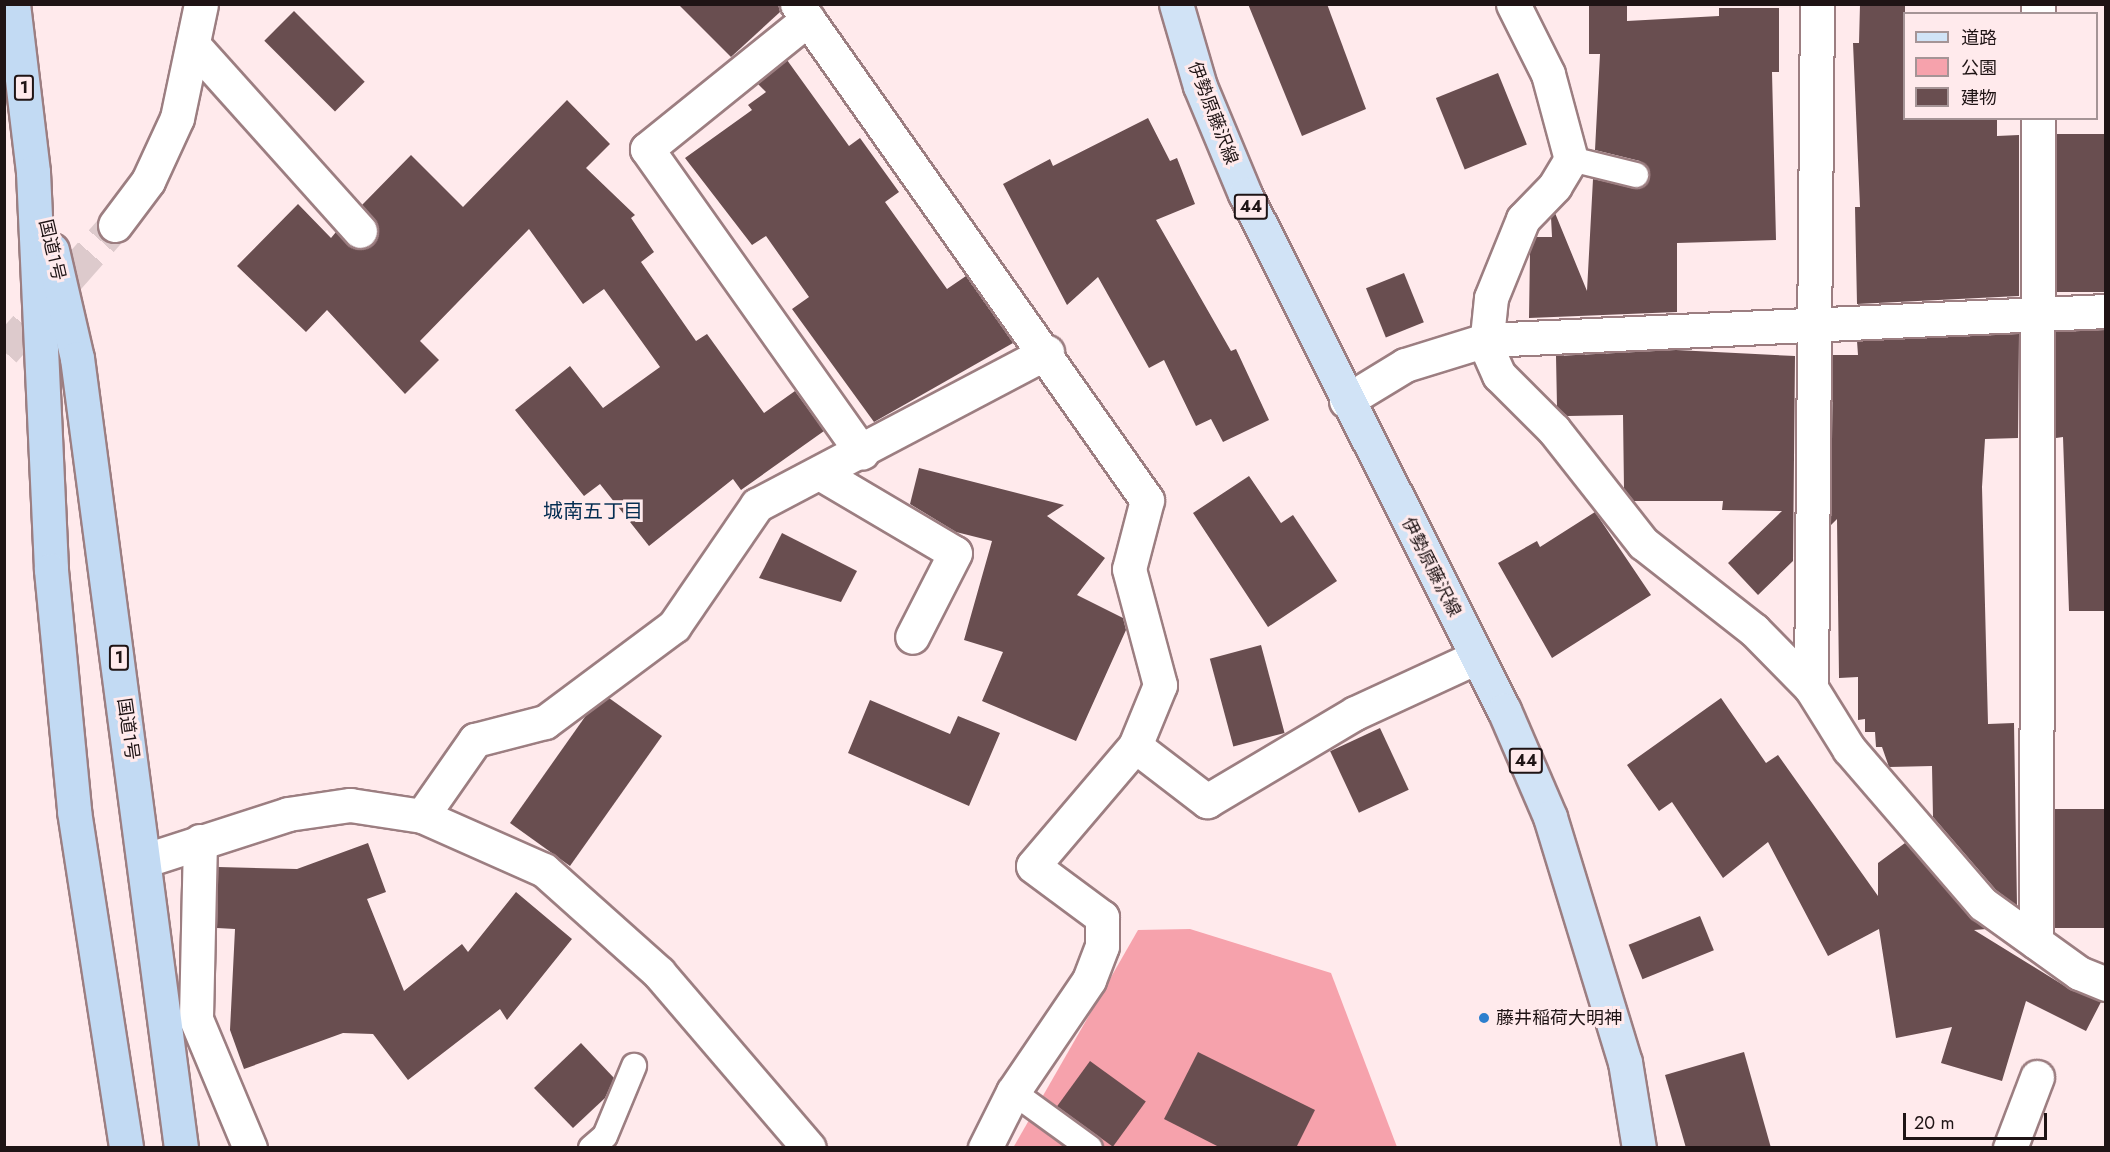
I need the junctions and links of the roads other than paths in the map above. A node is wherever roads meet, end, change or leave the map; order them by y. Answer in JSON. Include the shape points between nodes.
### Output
{"nodes":[{"id":1,"x":13,"y":4,"type":"edge"},
{"id":2,"x":201,"y":4,"type":"edge"},
{"id":3,"x":1176,"y":4,"type":"edge"},
{"id":4,"x":1513,"y":4,"type":"edge"},
{"id":5,"x":1817,"y":4,"type":"edge"},
{"id":6,"x":803,"y":12,"type":"edge"},
{"id":7,"x":195,"y":47,"type":"junction"},
{"id":8,"x":2038,"y":120,"type":"edge"},
{"id":9,"x":1570,"y":159,"type":"junction"},
{"id":10,"x":33,"y":172,"type":"junction"},
{"id":11,"x":1636,"y":174,"type":"dead end"},
{"id":12,"x":115,"y":225,"type":"tunnel mouth"},
{"id":13,"x":360,"y":231,"type":"dead end"},
{"id":14,"x":2106,"y":311,"type":"edge"},
{"id":15,"x":2038,"y":315,"type":"junction"},
{"id":16,"x":1811,"y":328,"type":"junction"},
{"id":17,"x":1486,"y":340,"type":"junction"},
{"id":18,"x":1047,"y":352,"type":"junction"},
{"id":19,"x":1346,"y":401,"type":"junction"},
{"id":20,"x":862,"y":453,"type":"junction"},
{"id":21,"x":823,"y":475,"type":"junction"},
{"id":22,"x":912,"y":638,"type":"dead end"},
{"id":23,"x":1477,"y":657,"type":"junction"},
{"id":24,"x":1811,"y":688,"type":"junction"},
{"id":25,"x":1136,"y":746,"type":"junction"},
{"id":26,"x":422,"y":816,"type":"junction"},
{"id":27,"x":200,"y":840,"type":"junction"},
{"id":28,"x":147,"y":860,"type":"junction"},
{"id":29,"x":2036,"y":942,"type":"junction"},
{"id":30,"x":2106,"y":984,"type":"edge"},
{"id":31,"x":634,"y":1066,"type":"dead end"},
{"id":32,"x":2037,"y":1077,"type":"dead end"},
{"id":33,"x":1013,"y":1092,"type":"junction"},
{"id":34,"x":126,"y":1148,"type":"edge"},
{"id":35,"x":181,"y":1148,"type":"edge"},
{"id":36,"x":250,"y":1148,"type":"edge"},
{"id":37,"x":591,"y":1148,"type":"edge"},
{"id":38,"x":809,"y":1148,"type":"edge"},
{"id":39,"x":985,"y":1148,"type":"edge"},
{"id":40,"x":1090,"y":1148,"type":"edge"},
{"id":41,"x":1639,"y":1148,"type":"edge"},
{"id":42,"x":2010,"y":1148,"type":"edge"}],
"edges":[{"from":1,"to":10,"type":"highway","name":"国道1号","number":"1"},
{"from":2,"to":7,"type":"street"},
{"from":3,"to":19,"type":"main road","name":"伊勢原藤沢線","number":"44","via":[[1200,86],[1245,194]]},
{"from":4,"to":9,"type":"street","via":[[1548,74]]},
{"from":5,"to":16,"type":"street"},
{"from":6,"to":18,"type":"street"},
{"from":6,"to":20,"type":"street","via":[[647,149]]},
{"from":7,"to":12,"type":"street","via":[[177,118],[148,181]]},
{"from":7,"to":13,"type":"street"},
{"from":8,"to":15,"type":"street"},
{"from":9,"to":11,"type":"lane"},
{"from":9,"to":17,"type":"street","via":[[1555,186],[1523,219],[1491,298]]},
{"from":10,"to":28,"type":"highway","name":"国道1号","number":"1","via":[[77,358]]},
{"from":10,"to":34,"type":"highway","name":"国道1号","number":"1","via":[[51,570],[71,776]]},
{"from":14,"to":15,"type":"street"},
{"from":15,"to":16,"type":"street"},
{"from":15,"to":29,"type":"street"},
{"from":16,"to":17,"type":"street"},
{"from":16,"to":24,"type":"street"},
{"from":17,"to":19,"type":"street","via":[[1405,364]]},
{"from":17,"to":24,"type":"street","via":[[1499,375],[1554,430],[1642,543],[1754,630]]},
{"from":18,"to":20,"type":"street"},
{"from":18,"to":25,"type":"street","via":[[1147,500],[1129,569],[1160,685]]},
{"from":19,"to":23,"type":"main road","name":"伊勢原藤沢線","number":"44"},
{"from":20,"to":21,"type":"street"},
{"from":21,"to":22,"type":"street","via":[[955,553]]},
{"from":21,"to":26,"type":"street","via":[[757,505],[674,626],[545,722],[475,740]]},
{"from":23,"to":25,"type":"street","via":[[1355,713],[1207,801]]},
{"from":23,"to":41,"type":"main road","name":"伊勢原藤沢線","number":"44","via":[[1550,817],[1624,1062]]},
{"from":24,"to":29,"type":"street","via":[[1849,749],[1918,834],[1983,904]]},
{"from":25,"to":33,"type":"street","via":[[1033,866],[1094,908],[1105,928],[1089,980]]},
{"from":26,"to":27,"type":"street","via":[[350,805],[288,813]]},
{"from":26,"to":38,"type":"street","via":[[544,870],[659,973]]},
{"from":27,"to":28,"type":"street"},
{"from":27,"to":36,"type":"street","via":[[196,1019]]},
{"from":28,"to":35,"type":"highway","name":"国道1号","number":"1","via":[[159,1007]]},
{"from":29,"to":30,"type":"street"},
{"from":31,"to":37,"type":"lane","via":[[609,1127]]},
{"from":32,"to":42,"type":"street"},
{"from":33,"to":39,"type":"street"},
{"from":33,"to":40,"type":"lane"}]}
